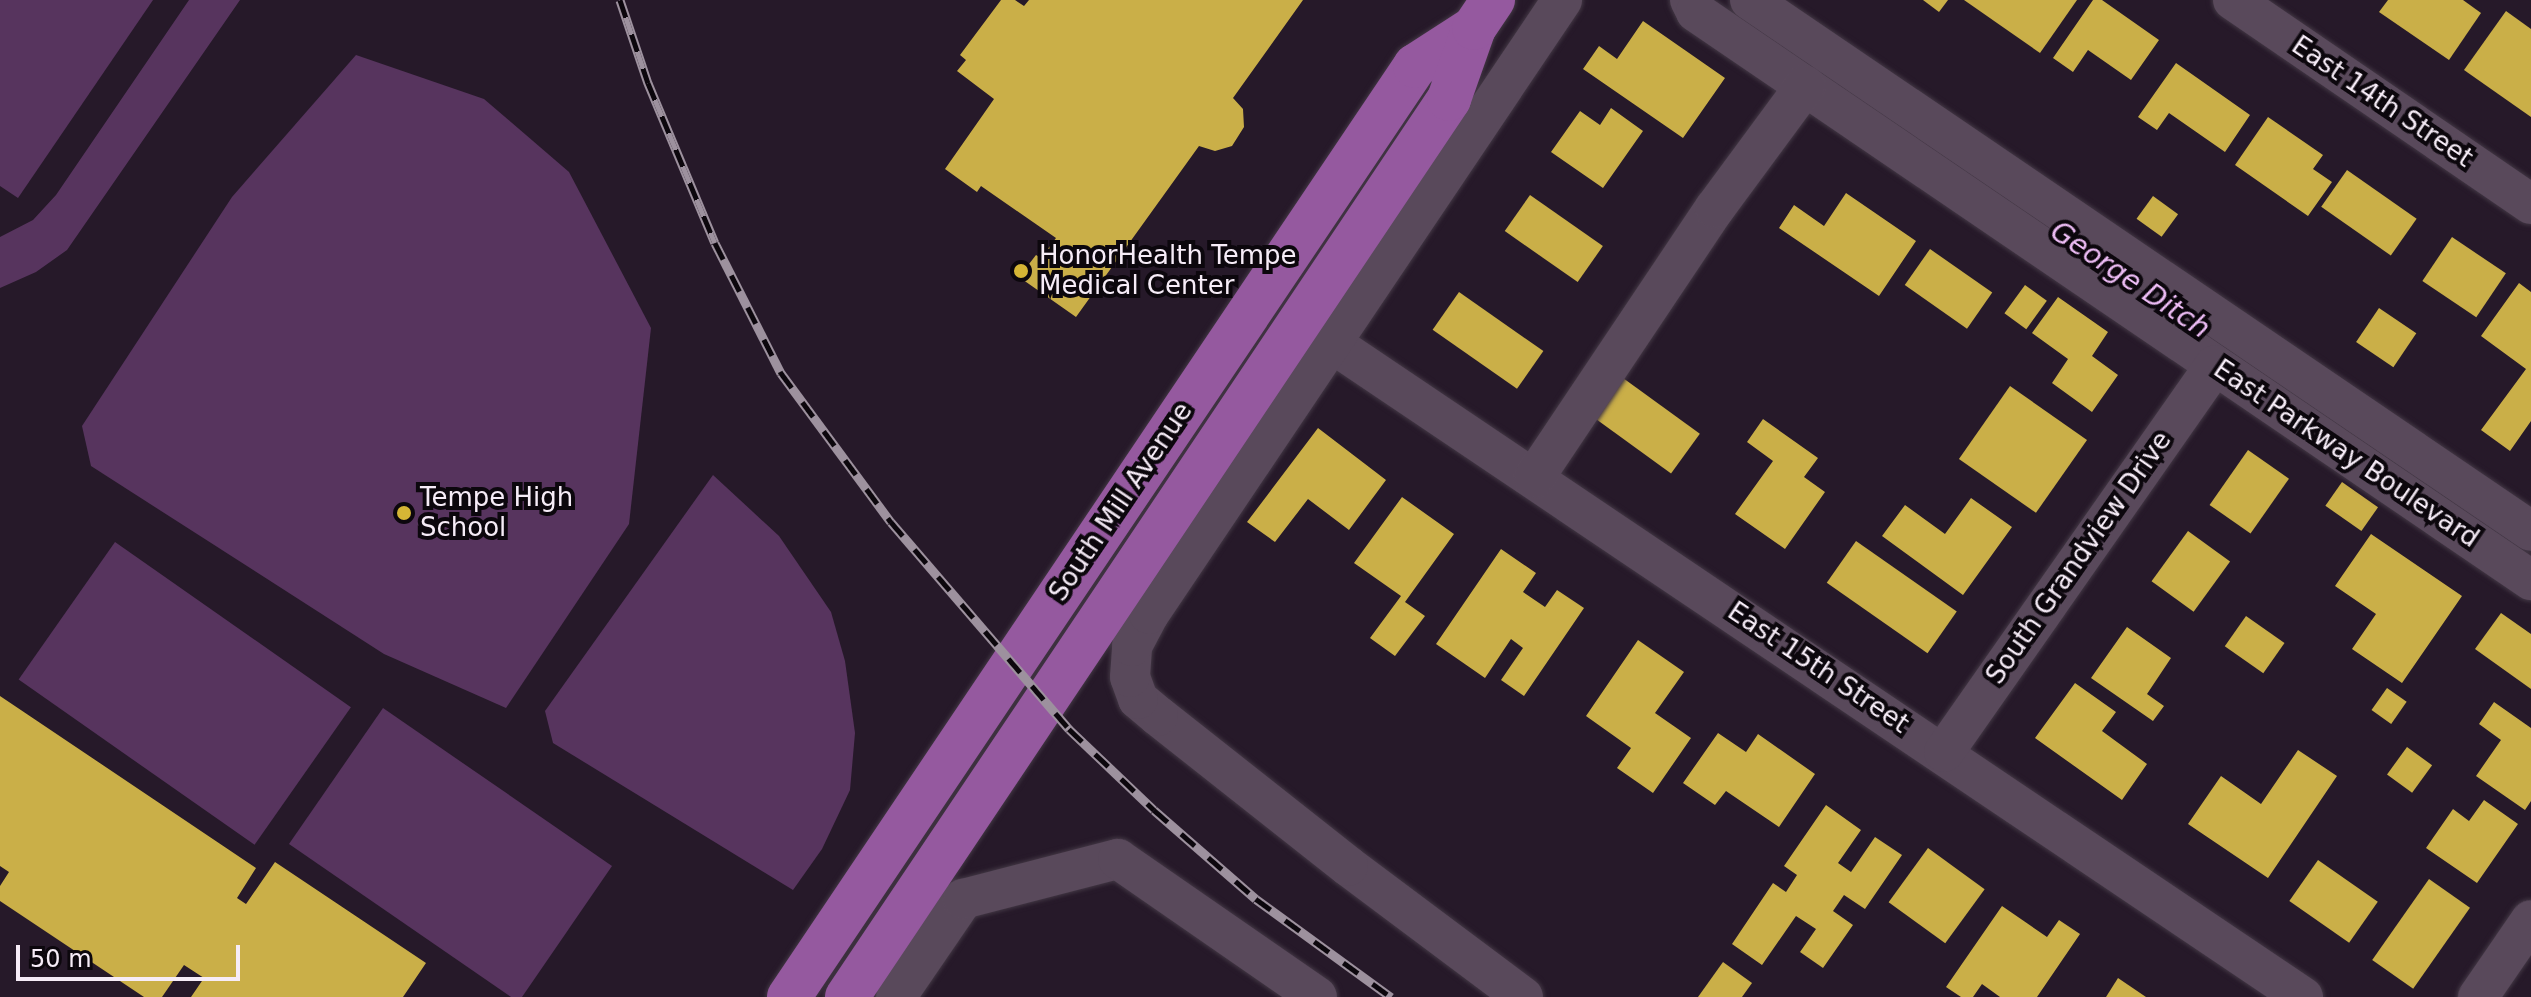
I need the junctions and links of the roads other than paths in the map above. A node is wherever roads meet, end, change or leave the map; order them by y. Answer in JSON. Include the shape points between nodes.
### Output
{"nodes":[{"id":1,"x":1562,"y":0,"type":"edge"},
{"id":2,"x":1690,"y":0,"type":"edge"},
{"id":3,"x":1750,"y":0,"type":"edge"},
{"id":4,"x":2233,"y":0,"type":"edge"},
{"id":5,"x":1483,"y":14,"type":"edge"},
{"id":6,"x":1805,"y":86,"type":"junction"},
{"id":7,"x":2531,"y":204,"type":"edge"},
{"id":8,"x":1330,"y":342,"type":"junction"},
{"id":9,"x":2215,"y":365,"type":"junction"},
{"id":10,"x":1534,"y":478,"type":"junction"},
{"id":11,"x":2531,"y":531,"type":"edge"},
{"id":12,"x":2531,"y":580,"type":"edge"},
{"id":13,"x":1944,"y":752,"type":"junction"},
{"id":14,"x":2531,"y":920,"type":"edge"},
{"id":15,"x":789,"y":997,"type":"edge"},
{"id":16,"x":847,"y":997,"type":"edge"},
{"id":17,"x":896,"y":997,"type":"edge"},
{"id":18,"x":1317,"y":997,"type":"edge"},
{"id":19,"x":1523,"y":997,"type":"edge"},
{"id":20,"x":2303,"y":997,"type":"edge"},
{"id":21,"x":2478,"y":997,"type":"edge"}],
"edges":[{"from":1,"to":8,"type":"street"},
{"from":2,"to":6,"type":"street","name":"East Parkway Boulevard","via":[[1696,12]]},
{"from":3,"to":11,"type":"street","name":"East Parkway Boulevard"},
{"from":4,"to":7,"type":"street","name":"East 14th Street"},
{"from":5,"to":15,"type":"main road","name":"South Mill Avenue","via":[[1415,66]]},
{"from":5,"to":16,"type":"main road","name":"South Mill Avenue","via":[[1449,99]]},
{"from":6,"to":9,"type":"street","name":"East Parkway Boulevard"},
{"from":6,"to":10,"type":"street","via":[[1715,208]]},
{"from":8,"to":10,"type":"street","name":"East 15th Street"},
{"from":8,"to":19,"type":"street","via":[[1149,614],[1132,646],[1130,677],[1138,699],[1158,716]]},
{"from":9,"to":12,"type":"street","name":"East Parkway Boulevard"},
{"from":9,"to":13,"type":"street","name":"South Grandview Drive"},
{"from":10,"to":13,"type":"street","name":"East 15th Street"},
{"from":13,"to":20,"type":"street","name":"East 15th Street"},
{"from":14,"to":21,"type":"street"},
{"from":17,"to":18,"type":"street","via":[[963,899],[1118,859]]}]}
